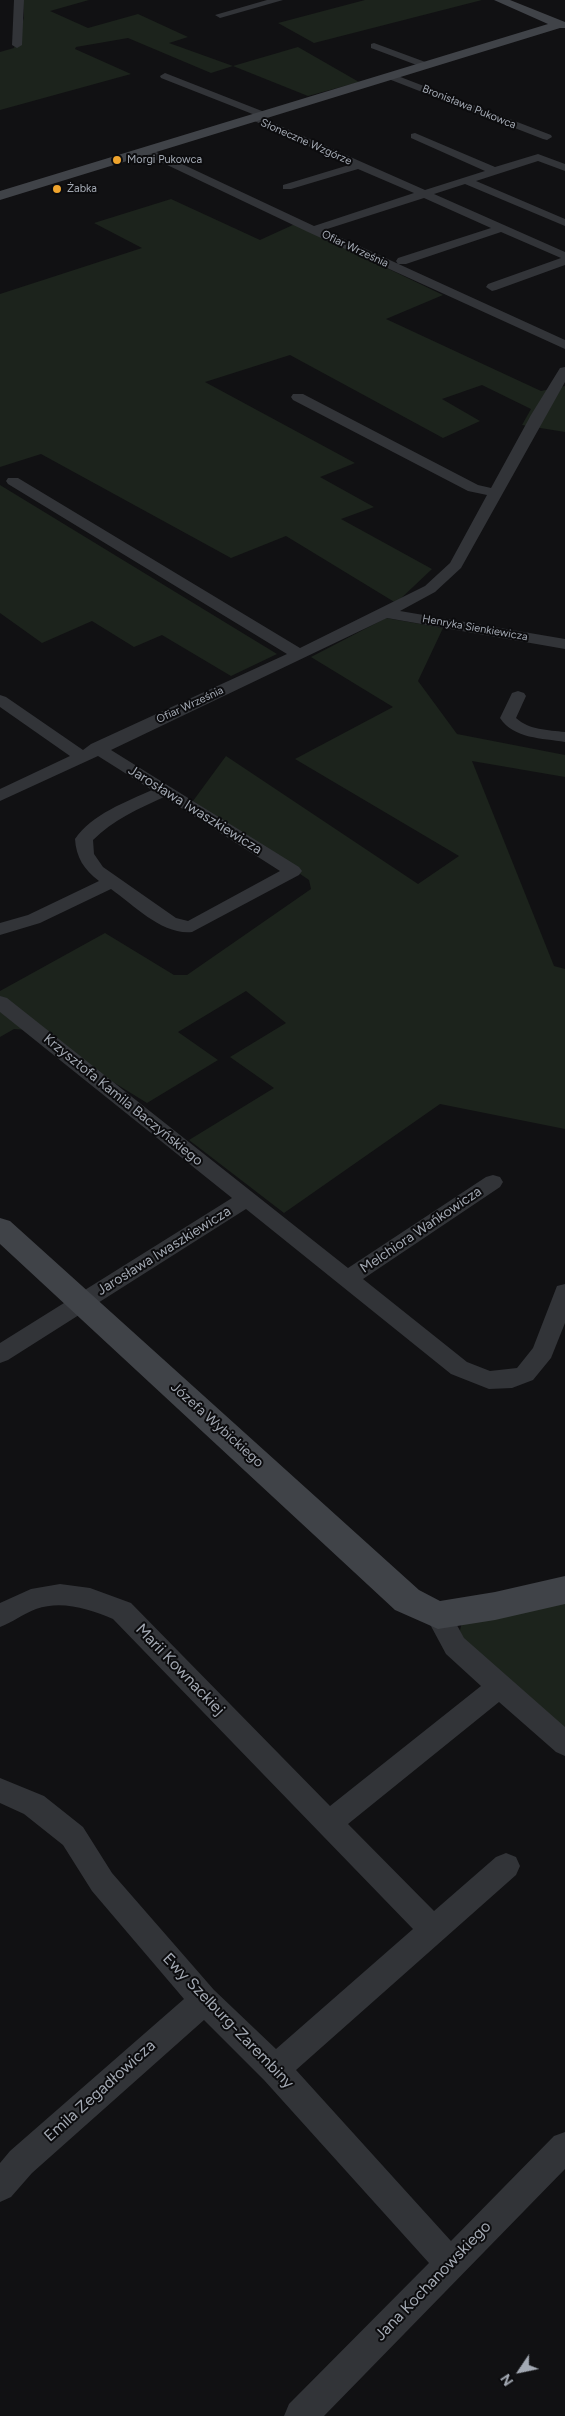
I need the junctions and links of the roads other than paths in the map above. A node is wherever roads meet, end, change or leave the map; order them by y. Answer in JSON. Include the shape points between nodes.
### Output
{"nodes":[{"id":1,"x":19,"y":0,"type":"edge"},
{"id":2,"x":278,"y":0,"type":"edge"},
{"id":3,"x":500,"y":0,"type":"edge"},
{"id":4,"x":220,"y":16,"type":"dead end"},
{"id":5,"x":563,"y":24,"type":"edge"},
{"id":6,"x":17,"y":45,"type":"dead end"},
{"id":7,"x":374,"y":46,"type":"dead end"},
{"id":8,"x":425,"y":65,"type":"junction"},
{"id":9,"x":165,"y":76,"type":"dead end"},
{"id":10,"x":390,"y":76,"type":"junction"},
{"id":11,"x":258,"y":117,"type":"junction"},
{"id":12,"x":415,"y":136,"type":"dead end"},
{"id":13,"x":547,"y":137,"type":"dead end"},
{"id":14,"x":146,"y":151,"type":"junction"},
{"id":15,"x":359,"y":165,"type":"junction"},
{"id":16,"x":565,"y":168,"type":"edge"},
{"id":17,"x":496,"y":170,"type":"junction"},
{"id":18,"x":465,"y":180,"type":"junction"},
{"id":19,"x":287,"y":187,"type":"dead end"},
{"id":20,"x":423,"y":193,"type":"junction"},
{"id":21,"x":0,"y":196,"type":"edge"},
{"id":22,"x":565,"y":222,"type":"edge"},
{"id":23,"x":502,"y":228,"type":"junction"},
{"id":24,"x":312,"y":230,"type":"junction"},
{"id":25,"x":565,"y":256,"type":"edge"},
{"id":26,"x":402,"y":261,"type":"dead end"},
{"id":27,"x":565,"y":261,"type":"edge"},
{"id":28,"x":492,"y":287,"type":"dead end"},
{"id":29,"x":565,"y":345,"type":"edge"},
{"id":30,"x":565,"y":371,"type":"edge"},
{"id":31,"x":298,"y":397,"type":"dead end"},
{"id":32,"x":13,"y":481,"type":"dead end"},
{"id":33,"x":495,"y":493,"type":"junction"},
{"id":34,"x":385,"y":613,"type":"junction"},
{"id":35,"x":565,"y":644,"type":"edge"},
{"id":36,"x":298,"y":654,"type":"junction"},
{"id":37,"x":518,"y":696,"type":"dead end"},
{"id":38,"x":0,"y":700,"type":"edge"},
{"id":39,"x":565,"y":737,"type":"edge"},
{"id":40,"x":97,"y":748,"type":"junction"},
{"id":41,"x":81,"y":756,"type":"junction"},
{"id":42,"x":164,"y":790,"type":"junction"},
{"id":43,"x":0,"y":796,"type":"edge"},
{"id":44,"x":112,"y":882,"type":"junction"},
{"id":45,"x":0,"y":929,"type":"edge"},
{"id":46,"x":0,"y":1002,"type":"edge"},
{"id":47,"x":493,"y":1182,"type":"dead end"},
{"id":48,"x":246,"y":1199,"type":"junction"},
{"id":49,"x":0,"y":1228,"type":"edge"},
{"id":50,"x":349,"y":1278,"type":"junction"},
{"id":51,"x":565,"y":1292,"type":"edge"},
{"id":52,"x":81,"y":1302,"type":"junction"},
{"id":53,"x":0,"y":1354,"type":"edge"},
{"id":54,"x":565,"y":1590,"type":"edge"},
{"id":55,"x":438,"y":1615,"type":"junction"},
{"id":56,"x":0,"y":1616,"type":"edge"},
{"id":57,"x":500,"y":1686,"type":"junction"},
{"id":58,"x":565,"y":1744,"type":"edge"},
{"id":59,"x":0,"y":1790,"type":"edge"},
{"id":60,"x":329,"y":1823,"type":"junction"},
{"id":61,"x":506,"y":1866,"type":"dead end"},
{"id":62,"x":433,"y":1930,"type":"junction"},
{"id":63,"x":204,"y":2000,"type":"junction"},
{"id":64,"x":275,"y":2069,"type":"junction"},
{"id":65,"x":565,"y":2147,"type":"edge"},
{"id":66,"x":0,"y":2186,"type":"edge"},
{"id":67,"x":450,"y":2263,"type":"junction"},
{"id":68,"x":301,"y":2416,"type":"edge"}],
"edges":[{"from":1,"to":6,"type":"street"},
{"from":2,"to":4,"type":"street"},
{"from":3,"to":5,"type":"street"},
{"from":5,"to":8,"type":"street","name":"Bronisława Pukowca"},
{"from":7,"to":8,"type":"street","name":"Bronisława Pukowca"},
{"from":8,"to":10,"type":"street","name":"Bronisława Pukowca"},
{"from":9,"to":11,"type":"street"},
{"from":10,"to":11,"type":"street","name":"Bronisława Pukowca"},
{"from":10,"to":13,"type":"street","name":"Bronisława Pukowca"},
{"from":11,"to":14,"type":"street","name":"Bronisława Pukowca"},
{"from":11,"to":15,"type":"street","name":"Słoneczne Wzgórze"},
{"from":12,"to":17,"type":"street"},
{"from":14,"to":21,"type":"street","name":"Bronisława Pukowca"},
{"from":14,"to":24,"type":"street","name":"Ofiar Września"},
{"from":15,"to":19,"type":"street","name":"Słoneczne Wzgórze"},
{"from":15,"to":20,"type":"street","name":"Słoneczne Wzgórze"},
{"from":16,"to":17,"type":"street","via":[[538,157]]},
{"from":17,"to":18,"type":"street"},
{"from":18,"to":20,"type":"street"},
{"from":18,"to":22,"type":"street"},
{"from":20,"to":23,"type":"street","name":"Słoneczne Wzgórze"},
{"from":20,"to":24,"type":"street"},
{"from":23,"to":25,"type":"street","name":"Słoneczne Wzgórze"},
{"from":23,"to":26,"type":"street"},
{"from":24,"to":29,"type":"street","name":"Ofiar Września"},
{"from":27,"to":28,"type":"street"},
{"from":30,"to":33,"type":"street","name":"Ofiar Września"},
{"from":31,"to":33,"type":"street","via":[[473,488]]},
{"from":32,"to":36,"type":"street"},
{"from":33,"to":34,"type":"street","name":"Ofiar Września","via":[[456,565],[430,589]]},
{"from":34,"to":35,"type":"street","name":"Henryka Sienkiewicza"},
{"from":34,"to":36,"type":"street","name":"Ofiar Września"},
{"from":36,"to":40,"type":"street","name":"Ofiar Września"},
{"from":37,"to":39,"type":"street","via":[[508,718],[511,723]]},
{"from":38,"to":41,"type":"street"},
{"from":40,"to":41,"type":"street","name":"Ofiar Września"},
{"from":40,"to":42,"type":"street","name":"Jarosława Iwaszkiewicza"},
{"from":41,"to":43,"type":"street","name":"Ofiar Września"},
{"from":42,"to":44,"type":"street","via":[[114,814],[84,839],[85,854],[97,871]]},
{"from":42,"to":44,"type":"street","name":"Jarosława Iwaszkiewicza","via":[[293,871],[192,926],[181,927]]},
{"from":44,"to":45,"type":"street","via":[[34,918]]},
{"from":46,"to":48,"type":"street","name":"Krzysztofa Kamila Baczyńskiego"},
{"from":47,"to":50,"type":"street","name":"Melchiora Wańkowicza"},
{"from":48,"to":50,"type":"street","name":"Melchiora Wańkowicza"},
{"from":48,"to":52,"type":"street","name":"Jarosława Iwaszkiewicza"},
{"from":49,"to":52,"type":"street","name":"Józefa Wybickiego"},
{"from":50,"to":51,"type":"street","name":"Melchiora Wańkowicza","via":[[459,1368],[489,1380],[512,1379],[525,1374],[543,1352]]},
{"from":52,"to":53,"type":"street","name":"Jarosława Iwaszkiewicza"},
{"from":52,"to":55,"type":"street","name":"Józefa Wybickiego","via":[[407,1600]]},
{"from":54,"to":55,"type":"street"},
{"from":55,"to":57,"type":"street","via":[[455,1646]]},
{"from":56,"to":60,"type":"street","name":"Marii Kownackiej","via":[[17,1604],[42,1597],[69,1595],[93,1599],[122,1611]]},
{"from":57,"to":58,"type":"street"},
{"from":57,"to":60,"type":"street"},
{"from":59,"to":63,"type":"street","name":"Ewy Szelburg-Zarembiny","via":[[34,1805],[73,1836],[102,1882]]},
{"from":60,"to":62,"type":"street","name":"Marii Kownackiej"},
{"from":61,"to":62,"type":"street"},
{"from":62,"to":64,"type":"street"},
{"from":63,"to":64,"type":"street","name":"Ewy Szelburg-Zarembiny"},
{"from":63,"to":66,"type":"street","name":"Emila Zegadłowicza","via":[[21,2162]]},
{"from":64,"to":67,"type":"street","name":"Ewy Szelburg-Zarembiny"},
{"from":65,"to":67,"type":"street","name":"Jana Kochanowskiego"},
{"from":67,"to":68,"type":"street","name":"Jana Kochanowskiego"}]}
